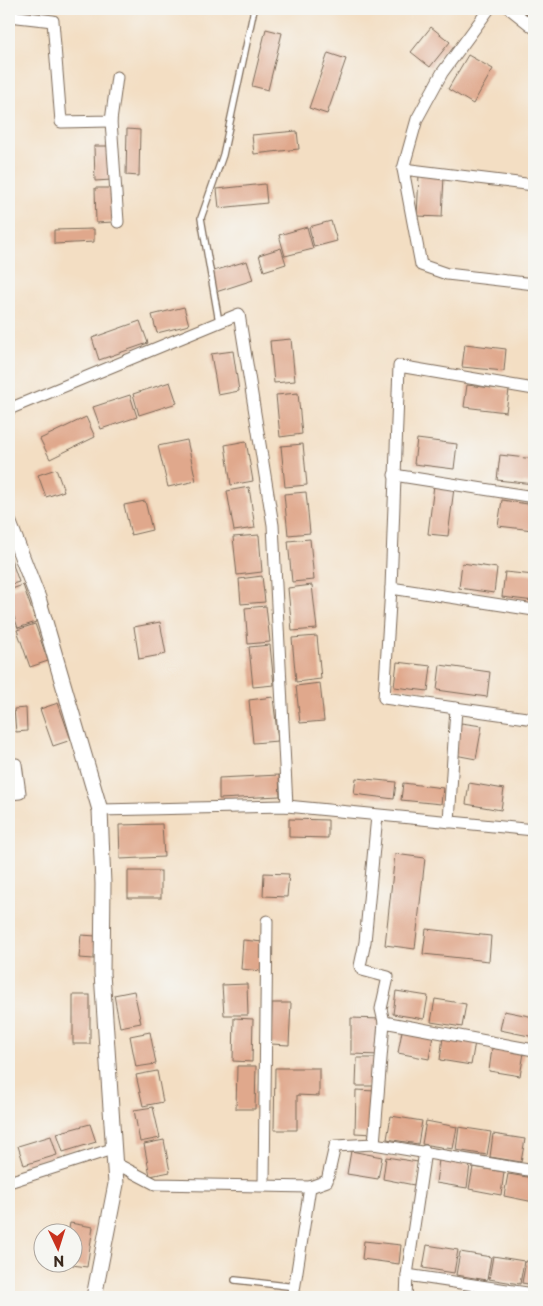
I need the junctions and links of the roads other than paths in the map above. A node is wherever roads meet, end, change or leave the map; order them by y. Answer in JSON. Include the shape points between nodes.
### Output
{"nodes":[{"id":1,"x":254,"y":9,"type":"edge"},
{"id":2,"x":489,"y":9,"type":"edge"},
{"id":3,"x":510,"y":9,"type":"edge"},
{"id":4,"x":9,"y":16,"type":"edge"},
{"id":5,"x":534,"y":28,"type":"edge"},
{"id":6,"x":117,"y":77,"type":"dead end"},
{"id":7,"x":111,"y":121,"type":"junction"},
{"id":8,"x":403,"y":169,"type":"junction"},
{"id":9,"x":534,"y":185,"type":"edge"},
{"id":10,"x":118,"y":222,"type":"dead end"},
{"id":11,"x":534,"y":284,"type":"edge"},
{"id":12,"x":219,"y":322,"type":"junction"},
{"id":13,"x":534,"y":389,"type":"edge"},
{"id":14,"x":9,"y":410,"type":"edge"},
{"id":15,"x":394,"y":475,"type":"junction"},
{"id":16,"x":534,"y":497,"type":"edge"},
{"id":17,"x":9,"y":523,"type":"edge"},
{"id":18,"x":391,"y":588,"type":"junction"},
{"id":19,"x":534,"y":610,"type":"edge"},
{"id":20,"x":456,"y":708,"type":"junction"},
{"id":21,"x":534,"y":719,"type":"edge"},
{"id":22,"x":16,"y":764,"type":"dead end"},
{"id":23,"x":9,"y":794,"type":"edge"},
{"id":24,"x":287,"y":806,"type":"junction"},
{"id":25,"x":100,"y":810,"type":"junction"},
{"id":26,"x":377,"y":816,"type":"junction"},
{"id":27,"x":449,"y":822,"type":"junction"},
{"id":28,"x":534,"y":830,"type":"edge"},
{"id":29,"x":267,"y":921,"type":"dead end"},
{"id":30,"x":384,"y":1022,"type":"junction"},
{"id":31,"x":534,"y":1050,"type":"edge"},
{"id":32,"x":374,"y":1144,"type":"junction"},
{"id":33,"x":425,"y":1151,"type":"junction"},
{"id":34,"x":113,"y":1156,"type":"junction"},
{"id":35,"x":534,"y":1171,"type":"edge"},
{"id":36,"x":9,"y":1182,"type":"edge"},
{"id":37,"x":264,"y":1185,"type":"junction"},
{"id":38,"x":310,"y":1186,"type":"junction"},
{"id":39,"x":407,"y":1275,"type":"junction"},
{"id":40,"x":235,"y":1280,"type":"dead end"},
{"id":41,"x":295,"y":1292,"type":"edge"},
{"id":42,"x":534,"y":1295,"type":"edge"},
{"id":43,"x":94,"y":1297,"type":"edge"},
{"id":44,"x":406,"y":1297,"type":"edge"}],
"edges":[{"from":1,"to":12,"type":"lane","via":[[223,155],[201,218]]},
{"from":2,"to":8,"type":"street","via":[[442,74],[417,119]]},
{"from":3,"to":5,"type":"street"},
{"from":4,"to":7,"type":"street","via":[[52,22],[61,122]]},
{"from":6,"to":7,"type":"street"},
{"from":7,"to":10,"type":"street"},
{"from":8,"to":9,"type":"street"},
{"from":8,"to":11,"type":"street","via":[[421,265],[448,274]]},
{"from":12,"to":14,"type":"street"},
{"from":12,"to":24,"type":"street","via":[[238,314],[273,525]]},
{"from":13,"to":15,"type":"street","via":[[398,366]]},
{"from":15,"to":16,"type":"street"},
{"from":15,"to":18,"type":"street"},
{"from":17,"to":25,"type":"street","via":[[38,598]]},
{"from":18,"to":19,"type":"street"},
{"from":18,"to":20,"type":"street","via":[[384,698]]},
{"from":20,"to":21,"type":"street"},
{"from":20,"to":27,"type":"street"},
{"from":22,"to":23,"type":"street","via":[[20,792]]},
{"from":24,"to":25,"type":"street"},
{"from":24,"to":26,"type":"street"},
{"from":25,"to":34,"type":"street","via":[[102,973]]},
{"from":26,"to":27,"type":"street"},
{"from":26,"to":30,"type":"street","via":[[366,942],[360,966],[362,970],[388,978],[381,1009]]},
{"from":27,"to":28,"type":"street"},
{"from":29,"to":37,"type":"street"},
{"from":30,"to":31,"type":"street"},
{"from":30,"to":32,"type":"street"},
{"from":32,"to":33,"type":"street"},
{"from":32,"to":38,"type":"street","via":[[335,1146],[327,1181]]},
{"from":33,"to":35,"type":"street"},
{"from":33,"to":39,"type":"street"},
{"from":34,"to":36,"type":"street"},
{"from":34,"to":37,"type":"street","via":[[155,1184]]},
{"from":34,"to":43,"type":"street","via":[[116,1184]]},
{"from":37,"to":38,"type":"street"},
{"from":38,"to":41,"type":"street"},
{"from":39,"to":42,"type":"street"},
{"from":39,"to":44,"type":"street"},
{"from":40,"to":41,"type":"lane"}]}
